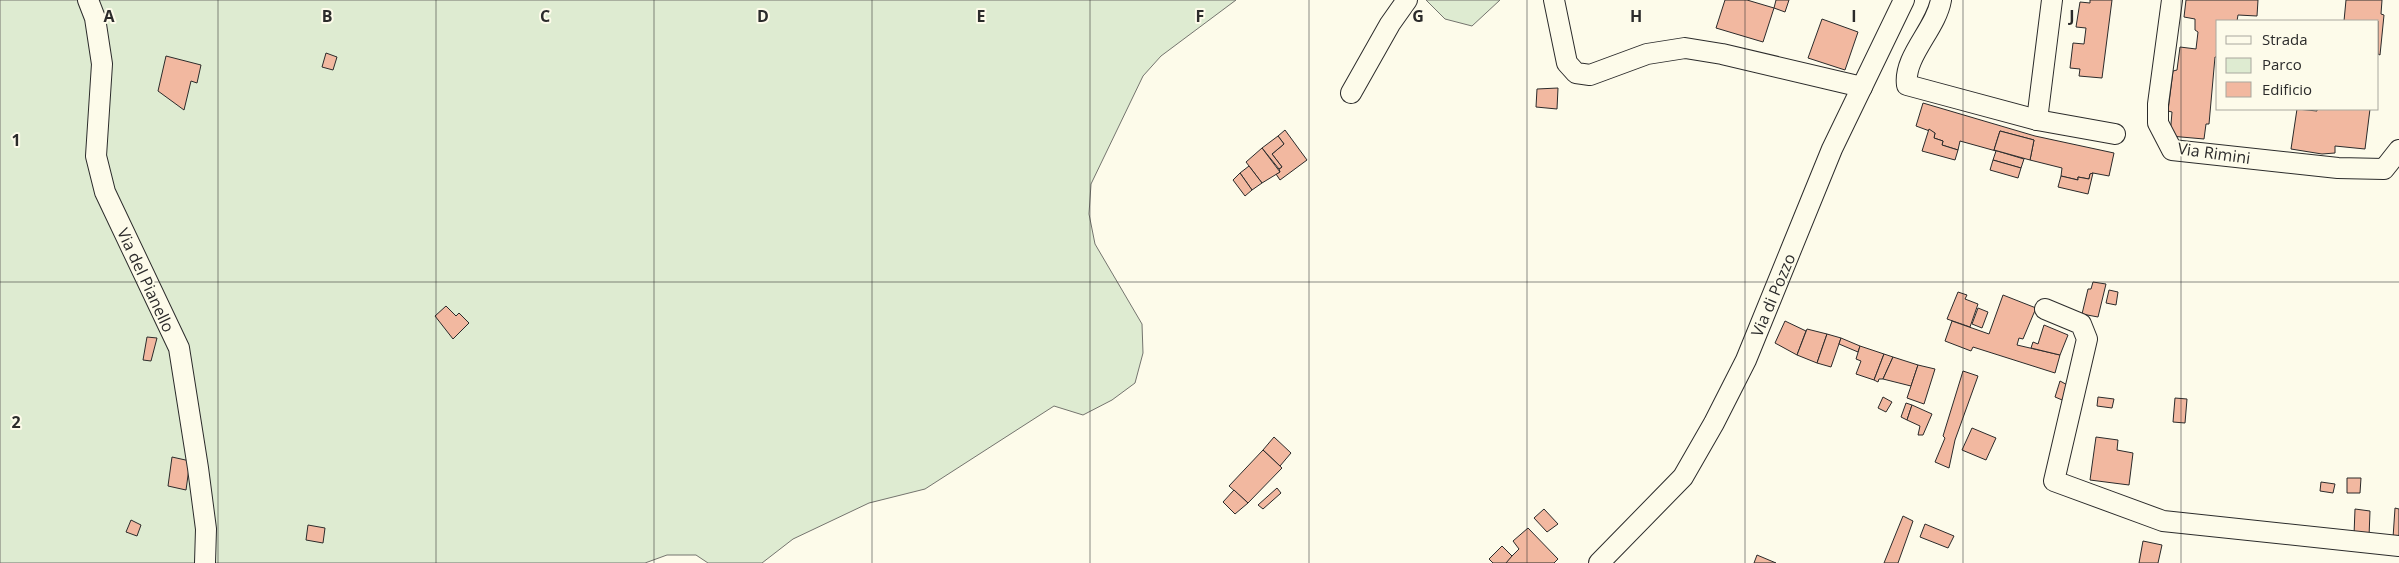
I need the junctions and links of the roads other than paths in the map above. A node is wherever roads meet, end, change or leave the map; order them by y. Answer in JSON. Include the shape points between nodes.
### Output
{"nodes":[{"id":1,"x":88,"y":0,"type":"edge"},
{"id":2,"x":1407,"y":0,"type":"edge"},
{"id":3,"x":1554,"y":0,"type":"edge"},
{"id":4,"x":1904,"y":0,"type":"edge"},
{"id":5,"x":1941,"y":0,"type":"edge"},
{"id":6,"x":2052,"y":0,"type":"edge"},
{"id":7,"x":2172,"y":0,"type":"edge"},
{"id":8,"x":1862,"y":87,"type":"junction"},
{"id":9,"x":1351,"y":93,"type":"dead end"},
{"id":10,"x":2036,"y":120,"type":"junction"},
{"id":11,"x":2115,"y":134,"type":"dead end"},
{"id":12,"x":2399,"y":150,"type":"edge"},
{"id":13,"x":2045,"y":309,"type":"dead end"},
{"id":14,"x":2399,"y":546,"type":"edge"},
{"id":15,"x":205,"y":563,"type":"edge"},
{"id":16,"x":1599,"y":563,"type":"edge"}],
"edges":[{"from":1,"to":15,"type":"street","name":"Via del Pianello","via":[[95,18],[102,64],[96,156],[105,192],[179,348],[200,477],[206,530]]},
{"from":2,"to":9,"type":"street"},
{"from":3,"to":8,"type":"street","via":[[1567,63],[1576,73],[1590,75],[1647,54],[1685,48]]},
{"from":4,"to":8,"type":"street","name":"Via di Pozzo"},
{"from":5,"to":10,"type":"street","via":[[1932,26],[1906,75],[1908,86]]},
{"from":6,"to":10,"type":"street"},
{"from":7,"to":12,"type":"street","name":"Via Rimini","via":[[2158,104],[2158,122],[2172,150],[2338,168],[2384,169]]},
{"from":8,"to":16,"type":"street","name":"Via di Pozzo","via":[[1832,149],[1746,360],[1714,423],[1683,477]]},
{"from":10,"to":11,"type":"street"},
{"from":13,"to":14,"type":"street","via":[[2081,324],[2087,339],[2054,481],[2163,521]]}]}
